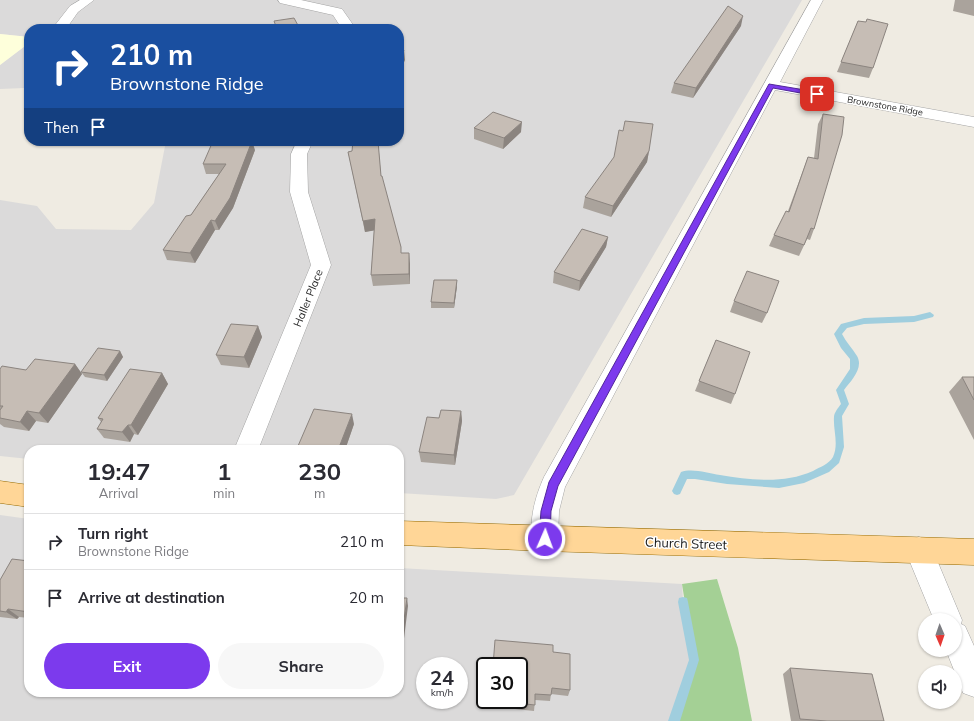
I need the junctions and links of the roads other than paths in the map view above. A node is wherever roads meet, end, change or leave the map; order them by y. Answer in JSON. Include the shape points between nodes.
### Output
{"nodes":[{"id":1,"x":88,"y":0,"type":"edge"},
{"id":2,"x":284,"y":0,"type":"edge"},
{"id":3,"x":817,"y":0,"type":"edge"},
{"id":4,"x":64,"y":24,"type":"edge"},
{"id":5,"x":346,"y":24,"type":"edge"},
{"id":6,"x":772,"y":85,"type":"junction"},
{"id":7,"x":974,"y":122,"type":"edge"},
{"id":8,"x":303,"y":146,"type":"edge"},
{"id":9,"x":248,"y":445,"type":"edge"},
{"id":10,"x":0,"y":492,"type":"edge"},
{"id":11,"x":24,"y":495,"type":"edge"},
{"id":12,"x":404,"y":532,"type":"edge"},
{"id":13,"x":545,"y":539,"type":"junction"},
{"id":14,"x":919,"y":550,"type":"junction"},
{"id":15,"x":974,"y":552,"type":"edge"},
{"id":16,"x":945,"y":613,"type":"edge"},
{"id":17,"x":962,"y":653,"type":"edge"},
{"id":18,"x":974,"y":682,"type":"edge"}],
"edges":[{"from":1,"to":4,"type":"street","via":[[74,9]]},
{"from":2,"to":5,"type":"street","via":[[338,12]]},
{"from":3,"to":6,"type":"street"},
{"from":6,"to":7,"type":"street","name":"Brownstone Ridge"},
{"from":6,"to":13,"type":"street","via":[[553,485],[546,511]]},
{"from":8,"to":9,"type":"street","name":"Haller Place","via":[[299,154],[299,192],[321,265]]},
{"from":10,"to":11,"type":"main road"},
{"from":12,"to":13,"type":"main road","name":"Church Street"},
{"from":13,"to":14,"type":"main road","name":"Church Street"},
{"from":14,"to":15,"type":"main road","name":"Church Street"},
{"from":14,"to":16,"type":"street"},
{"from":17,"to":18,"type":"street"}]}
